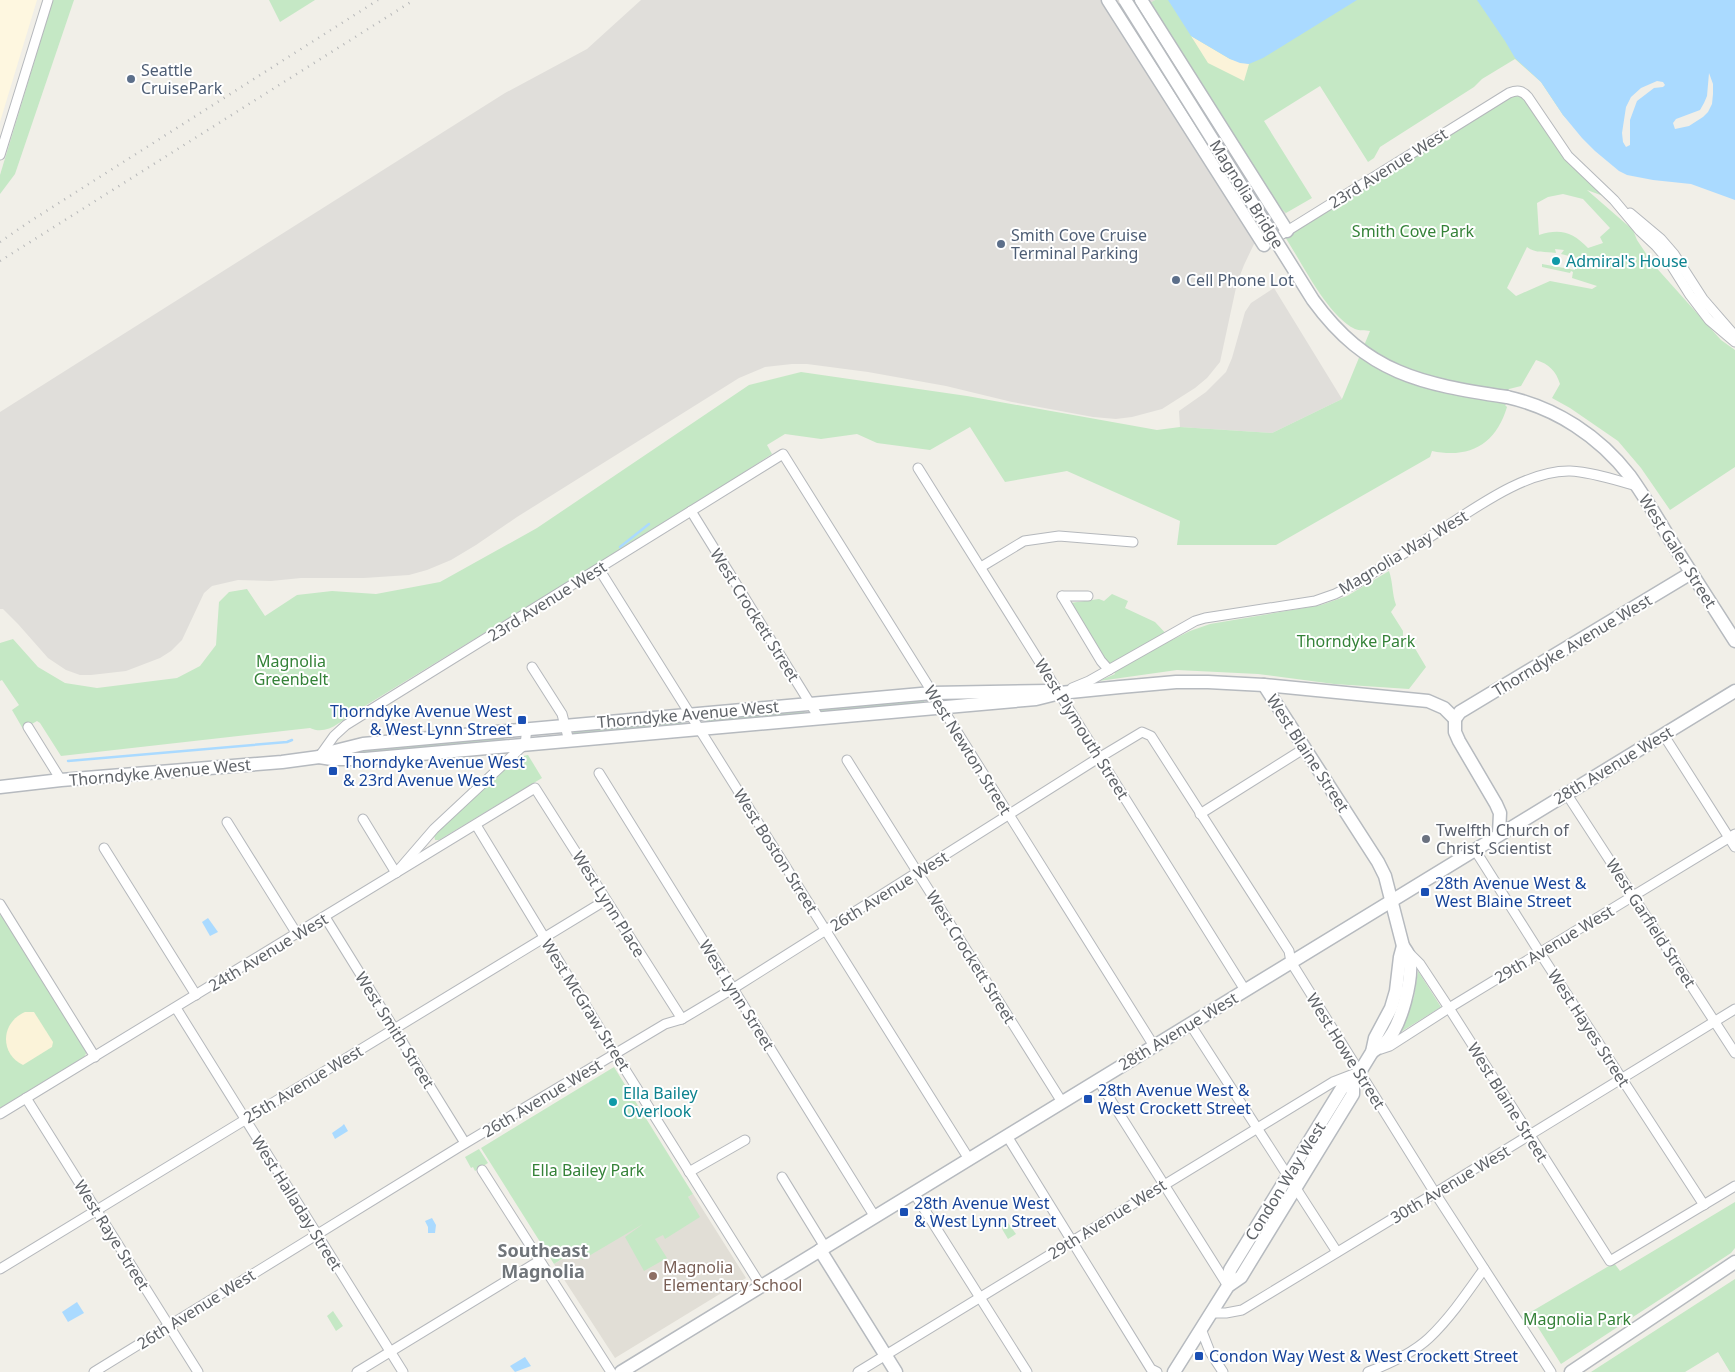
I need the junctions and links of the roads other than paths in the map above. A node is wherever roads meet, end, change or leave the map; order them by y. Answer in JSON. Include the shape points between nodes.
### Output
{"nodes":[{"id":1,"x":48,"y":0,"type":"edge"},
{"id":2,"x":1108,"y":0,"type":"edge"},
{"id":3,"x":1125,"y":0,"type":"edge"},
{"id":4,"x":1141,"y":0,"type":"edge"},
{"id":5,"x":0,"y":155,"type":"edge"},
{"id":6,"x":1614,"y":200,"type":"junction"},
{"id":7,"x":1287,"y":231,"type":"junction"},
{"id":8,"x":1264,"y":246,"type":"joint"},
{"id":9,"x":1735,"y":336,"type":"edge"},
{"id":10,"x":1735,"y":342,"type":"edge"},
{"id":11,"x":783,"y":454,"type":"joint"},
{"id":12,"x":918,"y":468,"type":"dead end"},
{"id":13,"x":1637,"y":486,"type":"junction"},
{"id":14,"x":691,"y":511,"type":"junction"},
{"id":15,"x":1133,"y":542,"type":"dead end"},
{"id":16,"x":981,"y":567,"type":"junction"},
{"id":17,"x":599,"y":569,"type":"junction"},
{"id":18,"x":1691,"y":573,"type":"junction"},
{"id":19,"x":1088,"y":596,"type":"dead end"},
{"id":20,"x":1735,"y":641,"type":"edge"},
{"id":21,"x":532,"y":667,"type":"dead end"},
{"id":22,"x":1109,"y":670,"type":"junction"},
{"id":23,"x":1264,"y":685,"type":"junction"},
{"id":24,"x":1735,"y":691,"type":"edge"},
{"id":25,"x":932,"y":693,"type":"junction"},
{"id":26,"x":1060,"y":693,"type":"junction"},
{"id":27,"x":809,"y":703,"type":"junction"},
{"id":28,"x":941,"y":707,"type":"junction"},
{"id":29,"x":690,"y":714,"type":"junction"},
{"id":30,"x":819,"y":718,"type":"junction"},
{"id":31,"x":1455,"y":719,"type":"junction"},
{"id":32,"x":565,"y":726,"type":"junction"},
{"id":33,"x":28,"y":727,"type":"dead end"},
{"id":34,"x":700,"y":729,"type":"junction"},
{"id":35,"x":527,"y":730,"type":"junction"},
{"id":36,"x":1142,"y":732,"type":"joint"},
{"id":37,"x":1663,"y":734,"type":"junction"},
{"id":38,"x":569,"y":741,"type":"junction"},
{"id":39,"x":525,"y":744,"type":"junction"},
{"id":40,"x":1305,"y":748,"type":"junction"},
{"id":41,"x":319,"y":757,"type":"junction"},
{"id":42,"x":1100,"y":757,"type":"junction"},
{"id":43,"x":847,"y":760,"type":"dead end"},
{"id":44,"x":599,"y":773,"type":"dead end"},
{"id":45,"x":61,"y":780,"type":"junction"},
{"id":46,"x":0,"y":787,"type":"edge"},
{"id":47,"x":535,"y":788,"type":"joint"},
{"id":48,"x":1566,"y":793,"type":"junction"},
{"id":49,"x":1009,"y":814,"type":"junction"},
{"id":50,"x":1200,"y":814,"type":"junction"},
{"id":51,"x":363,"y":819,"type":"dead end"},
{"id":52,"x":227,"y":822,"type":"dead end"},
{"id":53,"x":476,"y":825,"type":"junction"},
{"id":54,"x":1499,"y":834,"type":"junction"},
{"id":55,"x":1732,"y":836,"type":"edge"},
{"id":56,"x":1735,"y":847,"type":"edge"},
{"id":57,"x":104,"y":848,"type":"dead end"},
{"id":58,"x":1475,"y":850,"type":"junction"},
{"id":59,"x":918,"y":872,"type":"junction"},
{"id":60,"x":396,"y":873,"type":"junction"},
{"id":61,"x":1633,"y":896,"type":"junction"},
{"id":62,"x":606,"y":900,"type":"junction"},
{"id":63,"x":1392,"y":901,"type":"junction"},
{"id":64,"x":0,"y":904,"type":"edge"},
{"id":65,"x":325,"y":917,"type":"junction"},
{"id":66,"x":825,"y":930,"type":"junction"},
{"id":67,"x":297,"y":934,"type":"junction"},
{"id":68,"x":544,"y":938,"type":"junction"},
{"id":69,"x":1403,"y":946,"type":"junction"},
{"id":70,"x":1540,"y":953,"type":"junction"},
{"id":71,"x":1291,"y":962,"type":"junction"},
{"id":72,"x":734,"y":988,"type":"junction"},
{"id":73,"x":1245,"y":990,"type":"junction"},
{"id":74,"x":196,"y":996,"type":"junction"},
{"id":75,"x":176,"y":1008,"type":"junction"},
{"id":76,"x":1449,"y":1008,"type":"junction"},
{"id":77,"x":1735,"y":1009,"type":"edge"},
{"id":78,"x":682,"y":1019,"type":"junction"},
{"id":79,"x":1715,"y":1022,"type":"junction"},
{"id":80,"x":1190,"y":1024,"type":"junction"},
{"id":81,"x":394,"y":1029,"type":"junction"},
{"id":82,"x":1154,"y":1046,"type":"junction"},
{"id":83,"x":1372,"y":1052,"type":"junction"},
{"id":84,"x":1735,"y":1053,"type":"edge"},
{"id":85,"x":616,"y":1055,"type":"junction"},
{"id":86,"x":94,"y":1057,"type":"junction"},
{"id":87,"x":1356,"y":1078,"type":"junction"},
{"id":88,"x":1622,"y":1078,"type":"junction"},
{"id":89,"x":1098,"y":1080,"type":"junction"},
{"id":90,"x":26,"y":1098,"type":"junction"},
{"id":91,"x":1062,"y":1102,"type":"junction"},
{"id":92,"x":0,"y":1114,"type":"edge"},
{"id":93,"x":245,"y":1120,"type":"junction"},
{"id":94,"x":1257,"y":1128,"type":"junction"},
{"id":95,"x":1007,"y":1136,"type":"junction"},
{"id":96,"x":1529,"y":1136,"type":"junction"},
{"id":97,"x":745,"y":1140,"type":"dead end"},
{"id":98,"x":465,"y":1144,"type":"junction"},
{"id":99,"x":969,"y":1159,"type":"junction"},
{"id":100,"x":482,"y":1170,"type":"dead end"},
{"id":101,"x":689,"y":1172,"type":"junction"},
{"id":102,"x":782,"y":1177,"type":"dead end"},
{"id":103,"x":1292,"y":1182,"type":"junction"},
{"id":104,"x":1164,"y":1184,"type":"junction"},
{"id":105,"x":1735,"y":1186,"type":"edge"},
{"id":106,"x":914,"y":1193,"type":"junction"},
{"id":107,"x":1435,"y":1194,"type":"junction"},
{"id":108,"x":1704,"y":1205,"type":"junction"},
{"id":109,"x":97,"y":1211,"type":"junction"},
{"id":110,"x":875,"y":1217,"type":"junction"},
{"id":111,"x":317,"y":1235,"type":"junction"},
{"id":112,"x":1072,"y":1242,"type":"junction"},
{"id":113,"x":823,"y":1249,"type":"junction"},
{"id":114,"x":1337,"y":1252,"type":"junction"},
{"id":115,"x":539,"y":1261,"type":"junction"},
{"id":116,"x":1735,"y":1262,"type":"edge"},
{"id":117,"x":0,"y":1269,"type":"edge"},
{"id":118,"x":1484,"y":1269,"type":"junction"},
{"id":119,"x":761,"y":1286,"type":"junction"},
{"id":120,"x":1228,"y":1286,"type":"junction"},
{"id":121,"x":981,"y":1297,"type":"junction"},
{"id":122,"x":1211,"y":1313,"type":"junction"},
{"id":123,"x":169,"y":1326,"type":"junction"},
{"id":124,"x":1201,"y":1329,"type":"junction"},
{"id":125,"x":390,"y":1352,"type":"junction"},
{"id":126,"x":886,"y":1355,"type":"junction"},
{"id":127,"x":1151,"y":1371,"type":"edge"},
{"id":128,"x":94,"y":1372,"type":"edge"},
{"id":129,"x":198,"y":1372,"type":"edge"},
{"id":130,"x":357,"y":1372,"type":"edge"},
{"id":131,"x":403,"y":1372,"type":"edge"},
{"id":132,"x":611,"y":1372,"type":"edge"},
{"id":133,"x":621,"y":1372,"type":"edge"},
{"id":134,"x":858,"y":1372,"type":"edge"},
{"id":135,"x":896,"y":1372,"type":"edge"},
{"id":136,"x":1027,"y":1372,"type":"edge"},
{"id":137,"x":1174,"y":1372,"type":"edge"},
{"id":138,"x":1223,"y":1372,"type":"edge"},
{"id":139,"x":1368,"y":1372,"type":"edge"},
{"id":140,"x":1551,"y":1372,"type":"edge"},
{"id":141,"x":1571,"y":1372,"type":"edge"}],
"edges":[{"from":1,"to":5,"type":"street"},
{"from":2,"to":8,"type":"main road"},
{"from":3,"to":13,"type":"main road","name":"Magnolia Bridge","bridge":true,"via":[[1313,300],[1344,336],[1368,355],[1409,377],[1536,405],[1590,436],[1614,457]]},
{"from":4,"to":7,"type":"main road"},
{"from":6,"to":7,"type":"street","name":"23rd Avenue West","via":[[1568,156],[1521,91],[1512,92]]},
{"from":6,"to":9,"type":"street","via":[[1674,254],[1703,299]]},
{"from":6,"to":10,"type":"street","via":[[1668,260],[1709,320]]},
{"from":7,"to":8,"type":"street","name":"23rd Avenue West"},
{"from":11,"to":14,"type":"street","name":"23rd Avenue West"},
{"from":11,"to":25,"type":"street","name":"West Newton Street"},
{"from":12,"to":16,"type":"street","name":"West Plymouth Street"},
{"from":13,"to":18,"type":"main road","name":"West Galer Street"},
{"from":13,"to":22,"type":"street","name":"Magnolia Way West","via":[[1568,471],[1524,481],[1335,594],[1289,606],[1205,618],[1184,626]]},
{"from":14,"to":17,"type":"street","name":"23rd Avenue West"},
{"from":14,"to":27,"type":"street","name":"West Crockett Street"},
{"from":15,"to":16,"type":"street","via":[[1059,536],[1024,540]]},
{"from":16,"to":26,"type":"street","name":"West Plymouth Street"},
{"from":17,"to":29,"type":"street","name":"West Boston Street"},
{"from":17,"to":41,"type":"street","name":"23rd Avenue West","via":[[346,725]]},
{"from":18,"to":20,"type":"main road","name":"West Galer Street"},
{"from":18,"to":31,"type":"main road","name":"Thorndyke Avenue West","via":[[1460,712]]},
{"from":19,"to":22,"type":"street","via":[[1062,596]]},
{"from":21,"to":32,"type":"street","via":[[562,714]]},
{"from":22,"to":26,"type":"street","name":"Magnolia Way West"},
{"from":23,"to":26,"type":"main road","name":"Thorndyke Avenue West","via":[[1176,682]]},
{"from":23,"to":31,"type":"main road","name":"Thorndyke Avenue West","via":[[1414,700],[1438,714]]},
{"from":23,"to":40,"type":"main road","name":"West Blaine Street"},
{"from":24,"to":37,"type":"main road","name":"28th Avenue West"},
{"from":25,"to":26,"type":"main road","name":"Thorndyke Avenue West","via":[[1038,690]]},
{"from":25,"to":27,"type":"main road","name":"Thorndyke Avenue West"},
{"from":25,"to":28,"type":"street","name":"West Newton Street"},
{"from":26,"to":28,"type":"main road","name":"Thorndyke Avenue West","via":[[1036,699]]},
{"from":26,"to":42,"type":"street","name":"West Plymouth Street"},
{"from":27,"to":29,"type":"main road","name":"Thorndyke Avenue West"},
{"from":27,"to":30,"type":"street","name":"West Crockett Street"},
{"from":28,"to":30,"type":"main road","name":"Thorndyke Avenue West"},
{"from":28,"to":49,"type":"street","name":"West Newton Street"},
{"from":29,"to":32,"type":"main road","name":"Thorndyke Avenue West"},
{"from":29,"to":34,"type":"street","name":"West Boston Street"},
{"from":30,"to":34,"type":"main road","name":"Thorndyke Avenue West"},
{"from":31,"to":54,"type":"main road","via":[[1459,741],[1500,813]]},
{"from":32,"to":35,"type":"main road","name":"Thorndyke Avenue West"},
{"from":32,"to":38,"type":"street"},
{"from":33,"to":45,"type":"street"},
{"from":34,"to":38,"type":"main road","name":"Thorndyke Avenue West"},
{"from":34,"to":66,"type":"street","name":"West Boston Street"},
{"from":35,"to":39,"type":"street"},
{"from":35,"to":41,"type":"main road","name":"Thorndyke Avenue West","via":[[363,744]]},
{"from":36,"to":42,"type":"street","name":"26th Avenue West"},
{"from":36,"to":50,"type":"street","name":"West Howe Street","via":[[1151,736]]},
{"from":37,"to":48,"type":"main road","name":"28th Avenue West"},
{"from":37,"to":55,"type":"street"},
{"from":38,"to":39,"type":"main road","name":"Thorndyke Avenue West"},
{"from":39,"to":41,"type":"main road","name":"Thorndyke Avenue West","via":[[365,759]]},
{"from":39,"to":60,"type":"street","via":[[434,829]]},
{"from":40,"to":50,"type":"street"},
{"from":40,"to":63,"type":"main road","name":"West Blaine Street","via":[[1378,862]]},
{"from":41,"to":45,"type":"main road","name":"Thorndyke Avenue West"},
{"from":42,"to":49,"type":"street","name":"26th Avenue West"},
{"from":42,"to":73,"type":"street","name":"West Plymouth Street"},
{"from":43,"to":59,"type":"street","name":"West Crockett Street"},
{"from":44,"to":72,"type":"street","name":"West Lynn Street"},
{"from":45,"to":46,"type":"main road","name":"Thorndyke Avenue West"},
{"from":47,"to":53,"type":"street","name":"24th Avenue West"},
{"from":47,"to":62,"type":"street","name":"West Lynn Place"},
{"from":48,"to":54,"type":"main road","name":"28th Avenue West"},
{"from":48,"to":61,"type":"street","name":"West Garfield Street"},
{"from":49,"to":59,"type":"street","name":"26th Avenue West"},
{"from":49,"to":82,"type":"street","name":"West Newton Street"},
{"from":50,"to":71,"type":"street","name":"West Howe Street","via":[[1289,951]]},
{"from":51,"to":60,"type":"street"},
{"from":52,"to":67,"type":"street"},
{"from":53,"to":60,"type":"street","name":"24th Avenue West"},
{"from":53,"to":68,"type":"street","name":"West McGraw Street"},
{"from":54,"to":58,"type":"main road","name":"28th Avenue West"},
{"from":55,"to":56,"type":"street"},
{"from":55,"to":61,"type":"street","name":"29th Avenue West"},
{"from":57,"to":74,"type":"street"},
{"from":58,"to":63,"type":"main road","name":"28th Avenue West"},
{"from":58,"to":70,"type":"street","name":"West Hayes Street"},
{"from":59,"to":66,"type":"street","name":"26th Avenue West"},
{"from":59,"to":91,"type":"street","name":"West Crockett Street"},
{"from":60,"to":65,"type":"street","name":"24th Avenue West"},
{"from":61,"to":70,"type":"street","name":"29th Avenue West"},
{"from":61,"to":79,"type":"street","name":"West Garfield Street"},
{"from":62,"to":68,"type":"street","name":"25th Avenue West"},
{"from":62,"to":78,"type":"street","name":"West Lynn Place"},
{"from":63,"to":69,"type":"main road","name":"Condon Way West"},
{"from":63,"to":71,"type":"main road","name":"28th Avenue West"},
{"from":64,"to":86,"type":"street"},
{"from":65,"to":67,"type":"street","name":"24th Avenue West"},
{"from":65,"to":81,"type":"street","name":"West Smith Street"},
{"from":66,"to":72,"type":"street","name":"26th Avenue West"},
{"from":66,"to":99,"type":"street","name":"West Boston Street"},
{"from":67,"to":74,"type":"street","name":"24th Avenue West"},
{"from":68,"to":81,"type":"street","name":"25th Avenue West"},
{"from":68,"to":85,"type":"street","name":"West McGraw Street"},
{"from":69,"to":76,"type":"street","name":"West Blaine Street","via":[[1420,964]]},
{"from":69,"to":83,"type":"main road","name":"Condon Way West","via":[[1396,991]]},
{"from":70,"to":76,"type":"street","name":"29th Avenue West"},
{"from":70,"to":88,"type":"street","name":"West Hayes Street"},
{"from":71,"to":73,"type":"main road","name":"28th Avenue West"},
{"from":71,"to":87,"type":"street","name":"West Howe Street"},
{"from":72,"to":78,"type":"street","name":"26th Avenue West"},
{"from":72,"to":110,"type":"street","name":"West Lynn Street"},
{"from":73,"to":80,"type":"main road","name":"28th Avenue West"},
{"from":74,"to":75,"type":"street","name":"24th Avenue West"},
{"from":75,"to":86,"type":"street","name":"24th Avenue West"},
{"from":75,"to":93,"type":"street","name":"West Halladay Street"},
{"from":76,"to":83,"type":"street","name":"29th Avenue West","via":[[1390,1046]]},
{"from":76,"to":96,"type":"street","name":"West Blaine Street"},
{"from":77,"to":79,"type":"street","name":"30th Avenue West"},
{"from":78,"to":85,"type":"street","name":"26th Avenue West","via":[[665,1024]]},
{"from":79,"to":84,"type":"street","name":"West Garfield Street"},
{"from":79,"to":88,"type":"street","name":"30th Avenue West"},
{"from":80,"to":82,"type":"main road","name":"28th Avenue West"},
{"from":80,"to":94,"type":"street"},
{"from":81,"to":93,"type":"street","name":"25th Avenue West"},
{"from":81,"to":98,"type":"street","name":"West Smith Street"},
{"from":82,"to":89,"type":"main road","name":"28th Avenue West"},
{"from":83,"to":87,"type":"main road","name":"Condon Way West"},
{"from":85,"to":98,"type":"street","name":"26th Avenue West"},
{"from":85,"to":101,"type":"street","name":"West McGraw Street"},
{"from":86,"to":90,"type":"street","name":"24th Avenue West"},
{"from":87,"to":94,"type":"street","name":"29th Avenue West","via":[[1334,1082]]},
{"from":87,"to":103,"type":"main road","name":"Condon Way West","via":[[1353,1094]]},
{"from":87,"to":107,"type":"street","name":"West Howe Street"},
{"from":88,"to":96,"type":"street","name":"30th Avenue West"},
{"from":88,"to":108,"type":"street","name":"West Hayes Street"},
{"from":89,"to":91,"type":"main road","name":"28th Avenue West"},
{"from":89,"to":104,"type":"street"},
{"from":90,"to":92,"type":"street","name":"24th Avenue West"},
{"from":90,"to":109,"type":"street","name":"West Raye Street"},
{"from":91,"to":95,"type":"main road","name":"28th Avenue West"},
{"from":93,"to":109,"type":"street","name":"25th Avenue West"},
{"from":93,"to":111,"type":"street","name":"West Halladay Street"},
{"from":94,"to":103,"type":"street"},
{"from":94,"to":104,"type":"street","name":"29th Avenue West"},
{"from":95,"to":99,"type":"main road","name":"28th Avenue West"},
{"from":95,"to":112,"type":"street"},
{"from":96,"to":107,"type":"street","name":"30th Avenue West"},
{"from":96,"to":108,"type":"street","name":"West Blaine Street","via":[[1610,1261]]},
{"from":97,"to":101,"type":"street"},
{"from":98,"to":111,"type":"street","name":"26th Avenue West"},
{"from":99,"to":106,"type":"main road","name":"28th Avenue West"},
{"from":100,"to":115,"type":"street"},
{"from":101,"to":119,"type":"street","name":"West McGraw Street"},
{"from":102,"to":113,"type":"street"},
{"from":103,"to":114,"type":"street"},
{"from":103,"to":120,"type":"main road","name":"Condon Way West","via":[[1240,1276]]},
{"from":104,"to":112,"type":"street","name":"29th Avenue West"},
{"from":104,"to":120,"type":"street"},
{"from":105,"to":108,"type":"street"},
{"from":106,"to":110,"type":"main road","name":"28th Avenue West"},
{"from":106,"to":121,"type":"street"},
{"from":107,"to":114,"type":"street","name":"30th Avenue West"},
{"from":107,"to":118,"type":"street","name":"West Howe Street"},
{"from":109,"to":117,"type":"street","name":"25th Avenue West"},
{"from":109,"to":123,"type":"street","name":"West Raye Street"},
{"from":110,"to":113,"type":"main road","name":"28th Avenue West"},
{"from":111,"to":123,"type":"street","name":"26th Avenue West"},
{"from":111,"to":125,"type":"street","name":"West Halladay Street"},
{"from":112,"to":121,"type":"street","name":"29th Avenue West"},
{"from":112,"to":127,"type":"street"},
{"from":113,"to":119,"type":"main road","name":"28th Avenue West"},
{"from":113,"to":126,"type":"main road"},
{"from":114,"to":122,"type":"street","name":"30th Avenue West","via":[[1242,1310]]},
{"from":115,"to":125,"type":"street"},
{"from":115,"to":132,"type":"street"},
{"from":116,"to":141,"type":"main road"},
{"from":118,"to":139,"type":"street","via":[[1444,1324],[1427,1340]]},
{"from":118,"to":140,"type":"street","name":"West Howe Street"},
{"from":119,"to":133,"type":"main road","name":"28th Avenue West"},
{"from":120,"to":122,"type":"main road","name":"Condon Way West"},
{"from":121,"to":126,"type":"street","name":"29th Avenue West"},
{"from":121,"to":136,"type":"street"},
{"from":122,"to":124,"type":"main road","name":"Condon Way West"},
{"from":123,"to":128,"type":"street","name":"26th Avenue West"},
{"from":123,"to":129,"type":"street","name":"West Raye Street"},
{"from":124,"to":137,"type":"main road","name":"Condon Way West"},
{"from":124,"to":138,"type":"street"},
{"from":125,"to":130,"type":"street"},
{"from":125,"to":131,"type":"street","name":"West Halladay Street"},
{"from":126,"to":134,"type":"street","name":"29th Avenue West"},
{"from":126,"to":135,"type":"main road"}]}
